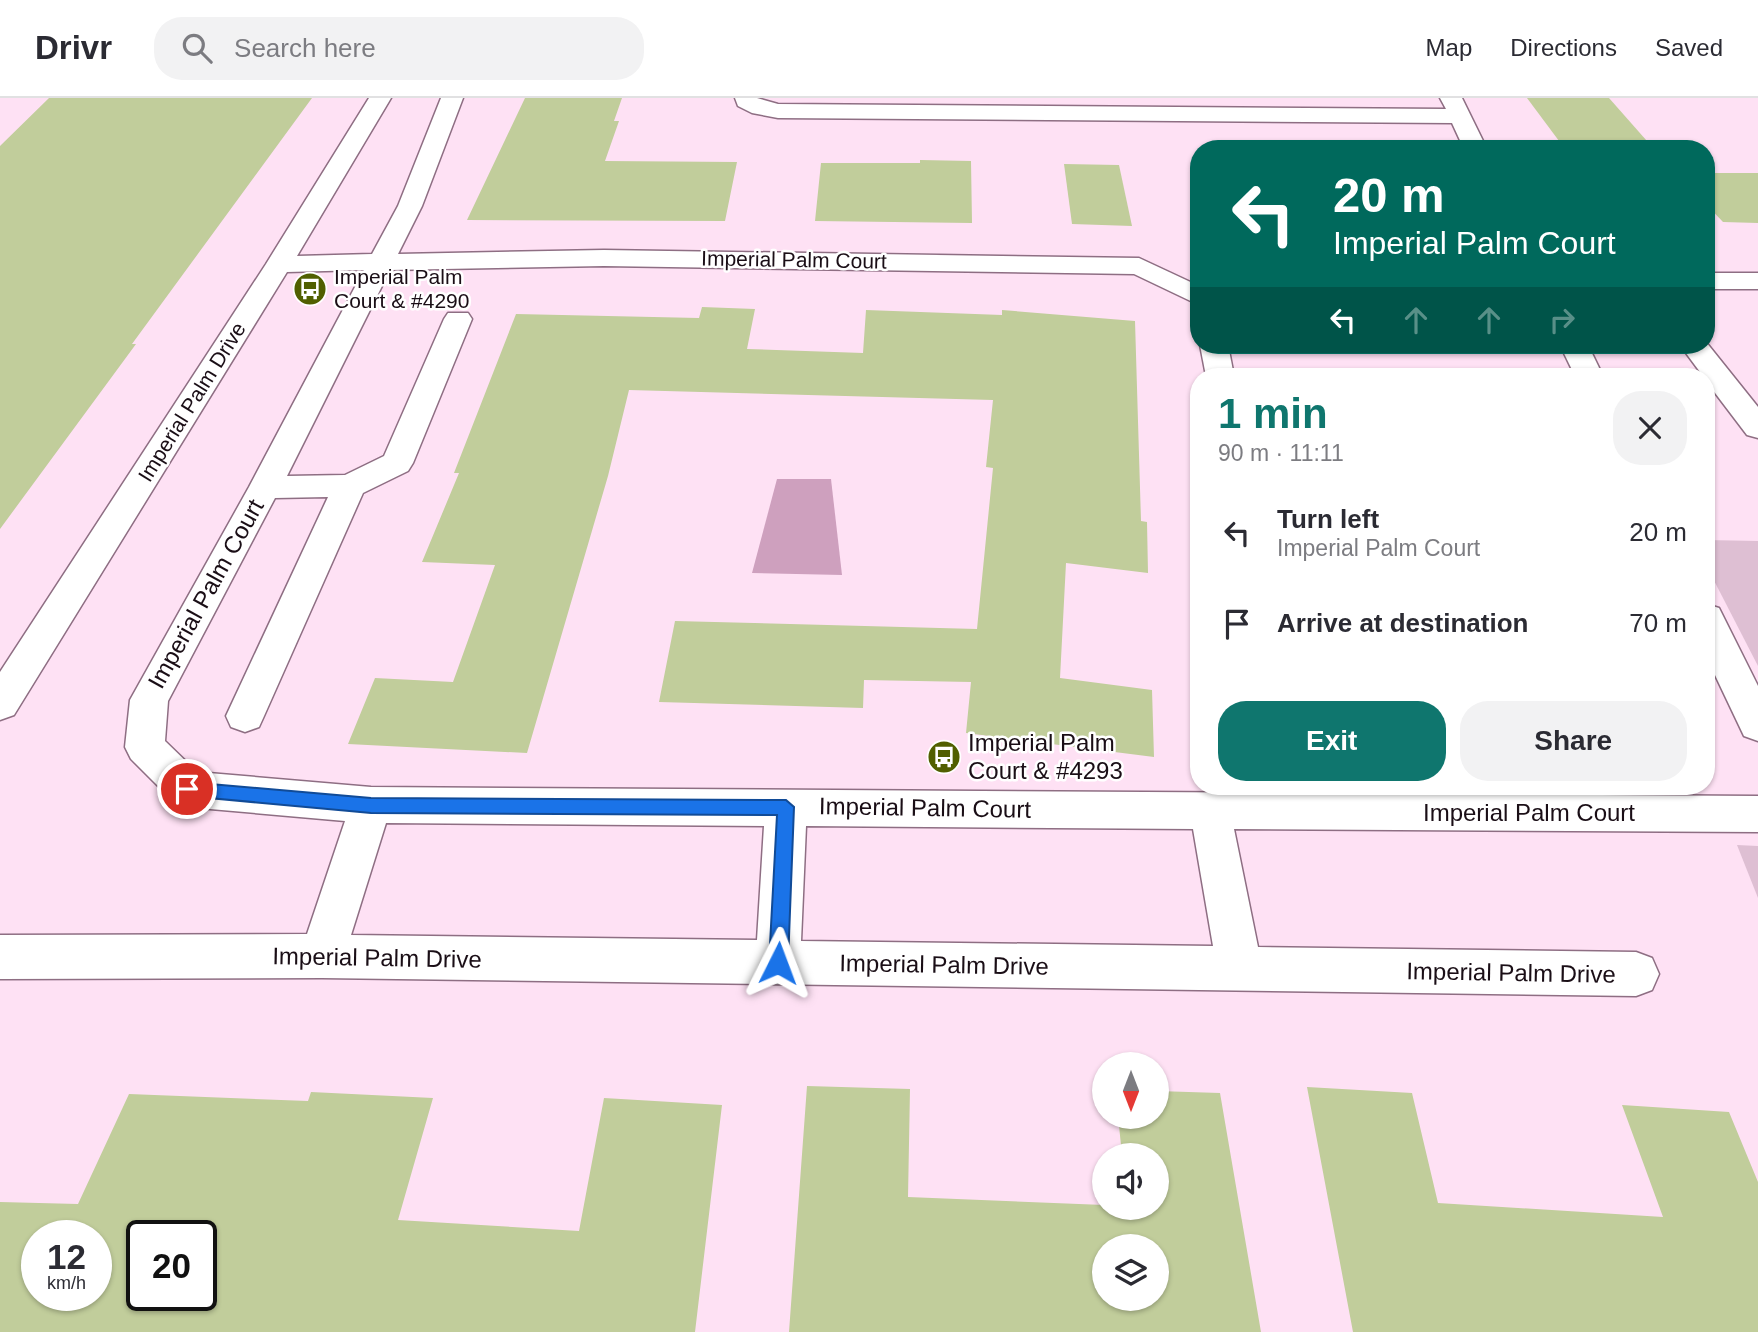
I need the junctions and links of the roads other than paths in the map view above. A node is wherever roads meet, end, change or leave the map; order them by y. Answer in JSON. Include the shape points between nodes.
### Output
{"nodes":[{"id":1,"x":380,"y":98,"type":"edge"},
{"id":2,"x":452,"y":98,"type":"edge"},
{"id":3,"x":746,"y":98,"type":"edge"},
{"id":4,"x":838,"y":105,"type":"edge"},
{"id":5,"x":943,"y":105,"type":"edge"},
{"id":6,"x":1050,"y":105,"type":"edge"},
{"id":7,"x":1192,"y":105,"type":"edge"},
{"id":8,"x":1301,"y":105,"type":"edge"},
{"id":9,"x":1455,"y":107,"type":"edge"},
{"id":10,"x":1472,"y":140,"type":"edge"},
{"id":11,"x":382,"y":261,"type":"junction"},
{"id":12,"x":279,"y":264,"type":"junction"},
{"id":13,"x":1715,"y":281,"type":"edge"},
{"id":14,"x":1758,"y":281,"type":"edge"},
{"id":15,"x":1190,"y":293,"type":"edge"},
{"id":16,"x":458,"y":319,"type":"dead end"},
{"id":17,"x":1701,"y":354,"type":"edge"},
{"id":18,"x":1712,"y":368,"type":"edge"},
{"id":19,"x":1715,"y":372,"type":"edge"},
{"id":20,"x":1758,"y":428,"type":"edge"},
{"id":21,"x":265,"y":486,"type":"junction"},
{"id":22,"x":350,"y":486,"type":"junction"},
{"id":23,"x":1715,"y":637,"type":"edge"},
{"id":24,"x":0,"y":704,"type":"edge"},
{"id":25,"x":245,"y":716,"type":"dead end"},
{"id":26,"x":1758,"y":725,"type":"edge"},
{"id":27,"x":1299,"y":799,"type":"edge"},
{"id":28,"x":371,"y":805,"type":"junction"},
{"id":29,"x":786,"y":807,"type":"junction"},
{"id":30,"x":1210,"y":811,"type":"junction"},
{"id":31,"x":1758,"y":814,"type":"edge"},
{"id":32,"x":322,"y":956,"type":"junction"},
{"id":33,"x":0,"y":957,"type":"edge"},
{"id":34,"x":778,"y":963,"type":"junction"},
{"id":35,"x":1240,"y":969,"type":"junction"},
{"id":36,"x":1636,"y":974,"type":"dead end"}],
"edges":[{"from":1,"to":12,"type":"street","name":"Imperial Palm Drive"},
{"from":2,"to":11,"type":"street","name":"Imperial Palm Court","via":[[426,170]]},
{"from":3,"to":4,"type":"street","via":[[760,108],[778,111]]},
{"from":4,"to":5,"type":"street"},
{"from":5,"to":6,"type":"street"},
{"from":6,"to":7,"type":"street"},
{"from":7,"to":8,"type":"street"},
{"from":8,"to":9,"type":"street"},
{"from":9,"to":10,"type":"street"},
{"from":11,"to":12,"type":"street"},
{"from":11,"to":15,"type":"street","name":"Imperial Palm Court","via":[[604,258],[1139,266]]},
{"from":11,"to":21,"type":"street","name":"Imperial Palm Court"},
{"from":12,"to":24,"type":"street","name":"Imperial Palm Drive"},
{"from":13,"to":14,"type":"street"},
{"from":16,"to":22,"type":"street","via":[[397,463]]},
{"from":17,"to":18,"type":"street"},
{"from":19,"to":20,"type":"street"},
{"from":21,"to":22,"type":"street"},
{"from":21,"to":28,"type":"street","name":"Imperial Palm Court","via":[[149,700],[145,747],[187,789]]},
{"from":22,"to":25,"type":"street"},
{"from":23,"to":26,"type":"street"},
{"from":27,"to":30,"type":"street","name":"Imperial Palm Court"},
{"from":27,"to":31,"type":"street","name":"Imperial Palm Court"},
{"from":28,"to":29,"type":"street","name":"Imperial Palm Court"},
{"from":28,"to":32,"type":"street"},
{"from":29,"to":30,"type":"street","name":"Imperial Palm Court"},
{"from":29,"to":34,"type":"street"},
{"from":30,"to":35,"type":"street"},
{"from":32,"to":33,"type":"street","name":"Imperial Palm Drive"},
{"from":32,"to":34,"type":"street","name":"Imperial Palm Drive"},
{"from":34,"to":35,"type":"street","name":"Imperial Palm Drive"},
{"from":35,"to":36,"type":"street","name":"Imperial Palm Drive"}]}
